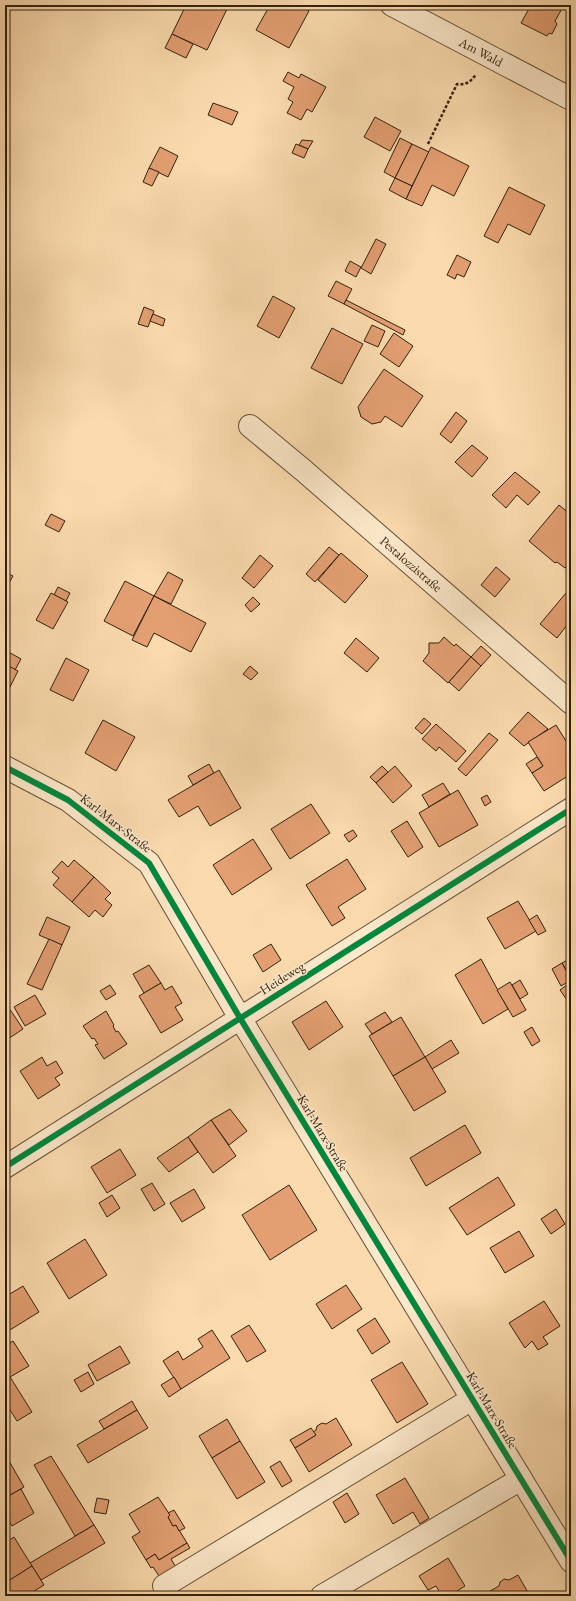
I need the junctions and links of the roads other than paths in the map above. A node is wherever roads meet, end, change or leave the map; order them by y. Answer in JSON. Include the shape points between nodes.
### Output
{"nodes":[{"id":1,"x":392,"y":5,"type":"edge"},
{"id":2,"x":571,"y":99,"type":"edge"},
{"id":3,"x":250,"y":426,"type":"dead end"},
{"id":4,"x":571,"y":704,"type":"edge"},
{"id":5,"x":5,"y":767,"type":"edge"},
{"id":6,"x":571,"y":809,"type":"edge"},
{"id":7,"x":240,"y":1018,"type":"junction"},
{"id":8,"x":5,"y":1167,"type":"edge"},
{"id":9,"x":472,"y":1400,"type":"junction"},
{"id":10,"x":521,"y":1479,"type":"junction"},
{"id":11,"x":571,"y":1561,"type":"edge"},
{"id":12,"x":164,"y":1586,"type":"dead end"},
{"id":13,"x":322,"y":1596,"type":"edge"}],
"edges":[{"from":1,"to":2,"type":"street","name":"Am Wald"},
{"from":3,"to":4,"type":"street","name":"Pestalozzistraße"},
{"from":5,"to":7,"type":"street","name":"Karl-Marx-Straße","via":[[68,800],[149,863]]},
{"from":6,"to":7,"type":"street","name":"Heideweg"},
{"from":7,"to":8,"type":"street","name":"Heideweg"},
{"from":7,"to":9,"type":"street","name":"Karl-Marx-Straße"},
{"from":9,"to":10,"type":"street","name":"Karl-Marx-Straße"},
{"from":9,"to":12,"type":"street","name":"Karl-Marx-Straße"},
{"from":10,"to":11,"type":"street","name":"Karl-Marx-Straße"},
{"from":10,"to":13,"type":"street"}]}
